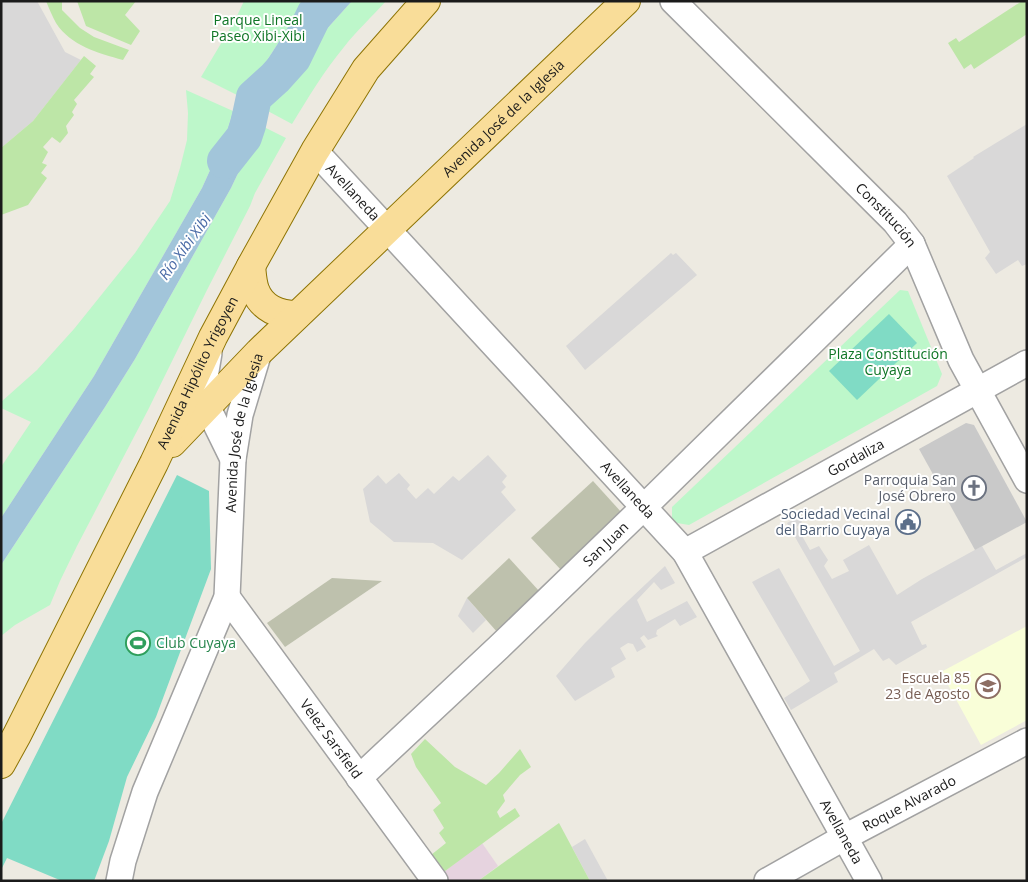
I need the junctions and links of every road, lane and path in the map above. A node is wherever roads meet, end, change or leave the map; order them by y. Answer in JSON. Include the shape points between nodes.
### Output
{"nodes":[{"id":1,"x":426,"y":1,"type":"edge"},
{"id":2,"x":626,"y":1,"type":"edge"},
{"id":3,"x":673,"y":1,"type":"edge"},
{"id":4,"x":315,"y":151,"type":"junction"},
{"id":5,"x":387,"y":229,"type":"junction"},
{"id":6,"x":912,"y":244,"type":"junction"},
{"id":7,"x":251,"y":266,"type":"junction"},
{"id":8,"x":298,"y":315,"type":"junction"},
{"id":9,"x":213,"y":337,"type":"junction"},
{"id":10,"x":259,"y":352,"type":"junction"},
{"id":11,"x":1027,"y":363,"type":"edge"},
{"id":12,"x":977,"y":391,"type":"junction"},
{"id":13,"x":207,"y":406,"type":"junction"},
{"id":14,"x":233,"y":459,"type":"junction"},
{"id":15,"x":154,"y":463,"type":"junction"},
{"id":16,"x":1027,"y":480,"type":"edge"},
{"id":17,"x":644,"y":508,"type":"junction"},
{"id":18,"x":685,"y":552,"type":"junction"},
{"id":19,"x":227,"y":597,"type":"junction"},
{"id":20,"x":1027,"y":741,"type":"edge"},
{"id":21,"x":1,"y":764,"type":"edge"},
{"id":22,"x":359,"y":778,"type":"junction"},
{"id":23,"x":844,"y":837,"type":"junction"},
{"id":24,"x":118,"y":881,"type":"edge"},
{"id":25,"x":435,"y":881,"type":"edge"},
{"id":26,"x":767,"y":881,"type":"edge"},
{"id":27,"x":869,"y":881,"type":"edge"}],
"edges":[{"from":1,"to":4,"type":"main road","name":"Avenida Hipólito Yrigoyen","via":[[366,69]]},
{"from":2,"to":5,"type":"main road","name":"Avenida José de la Iglesia"},
{"from":3,"to":6,"type":"street","name":"Constitución","via":[[895,222]]},
{"from":4,"to":5,"type":"street","name":"Avellaneda"},
{"from":4,"to":7,"type":"main road","name":"Avenida Hipólito Yrigoyen"},
{"from":5,"to":8,"type":"main road","name":"Avenida José de la Iglesia"},
{"from":5,"to":17,"type":"street","name":"Avellaneda"},
{"from":6,"to":12,"type":"street","name":"Constitución"},
{"from":6,"to":17,"type":"street","name":"San Juan"},
{"from":7,"to":8,"type":"main road","via":[[260,300],[275,312]]},
{"from":7,"to":9,"type":"main road","name":"Avenida Hipólito Yrigoyen"},
{"from":8,"to":10,"type":"main road","name":"Avenida José de la Iglesia"},
{"from":9,"to":13,"type":"street","via":[[205,376]]},
{"from":9,"to":15,"type":"main road","name":"Avenida Hipólito Yrigoyen"},
{"from":10,"to":13,"type":"main road"},
{"from":10,"to":14,"type":"street","name":"Avenida José de la Iglesia","via":[[240,415]]},
{"from":11,"to":12,"type":"street","name":"Gordaliza"},
{"from":12,"to":16,"type":"street","name":"Constitución"},
{"from":12,"to":18,"type":"street","name":"Gordaliza"},
{"from":13,"to":14,"type":"street"},
{"from":13,"to":15,"type":"main road"},
{"from":14,"to":19,"type":"street","name":"Avenida José de la Iglesia"},
{"from":15,"to":21,"type":"main road","name":"Avenida Hipólito Yrigoyen"},
{"from":17,"to":18,"type":"street","name":"Avellaneda"},
{"from":17,"to":22,"type":"street","name":"San Juan"},
{"from":18,"to":23,"type":"street","name":"Avellaneda"},
{"from":19,"to":22,"type":"street","name":"Velez Sarsfield"},
{"from":19,"to":24,"type":"street","name":"Avenida José de la Iglesia","via":[[145,792]]},
{"from":20,"to":23,"type":"street","name":"Roque Alvarado"},
{"from":22,"to":25,"type":"street","name":"Velez Sarsfield"},
{"from":23,"to":26,"type":"street","name":"Roque Alvarado"},
{"from":23,"to":27,"type":"street","name":"Avellaneda"}]}
